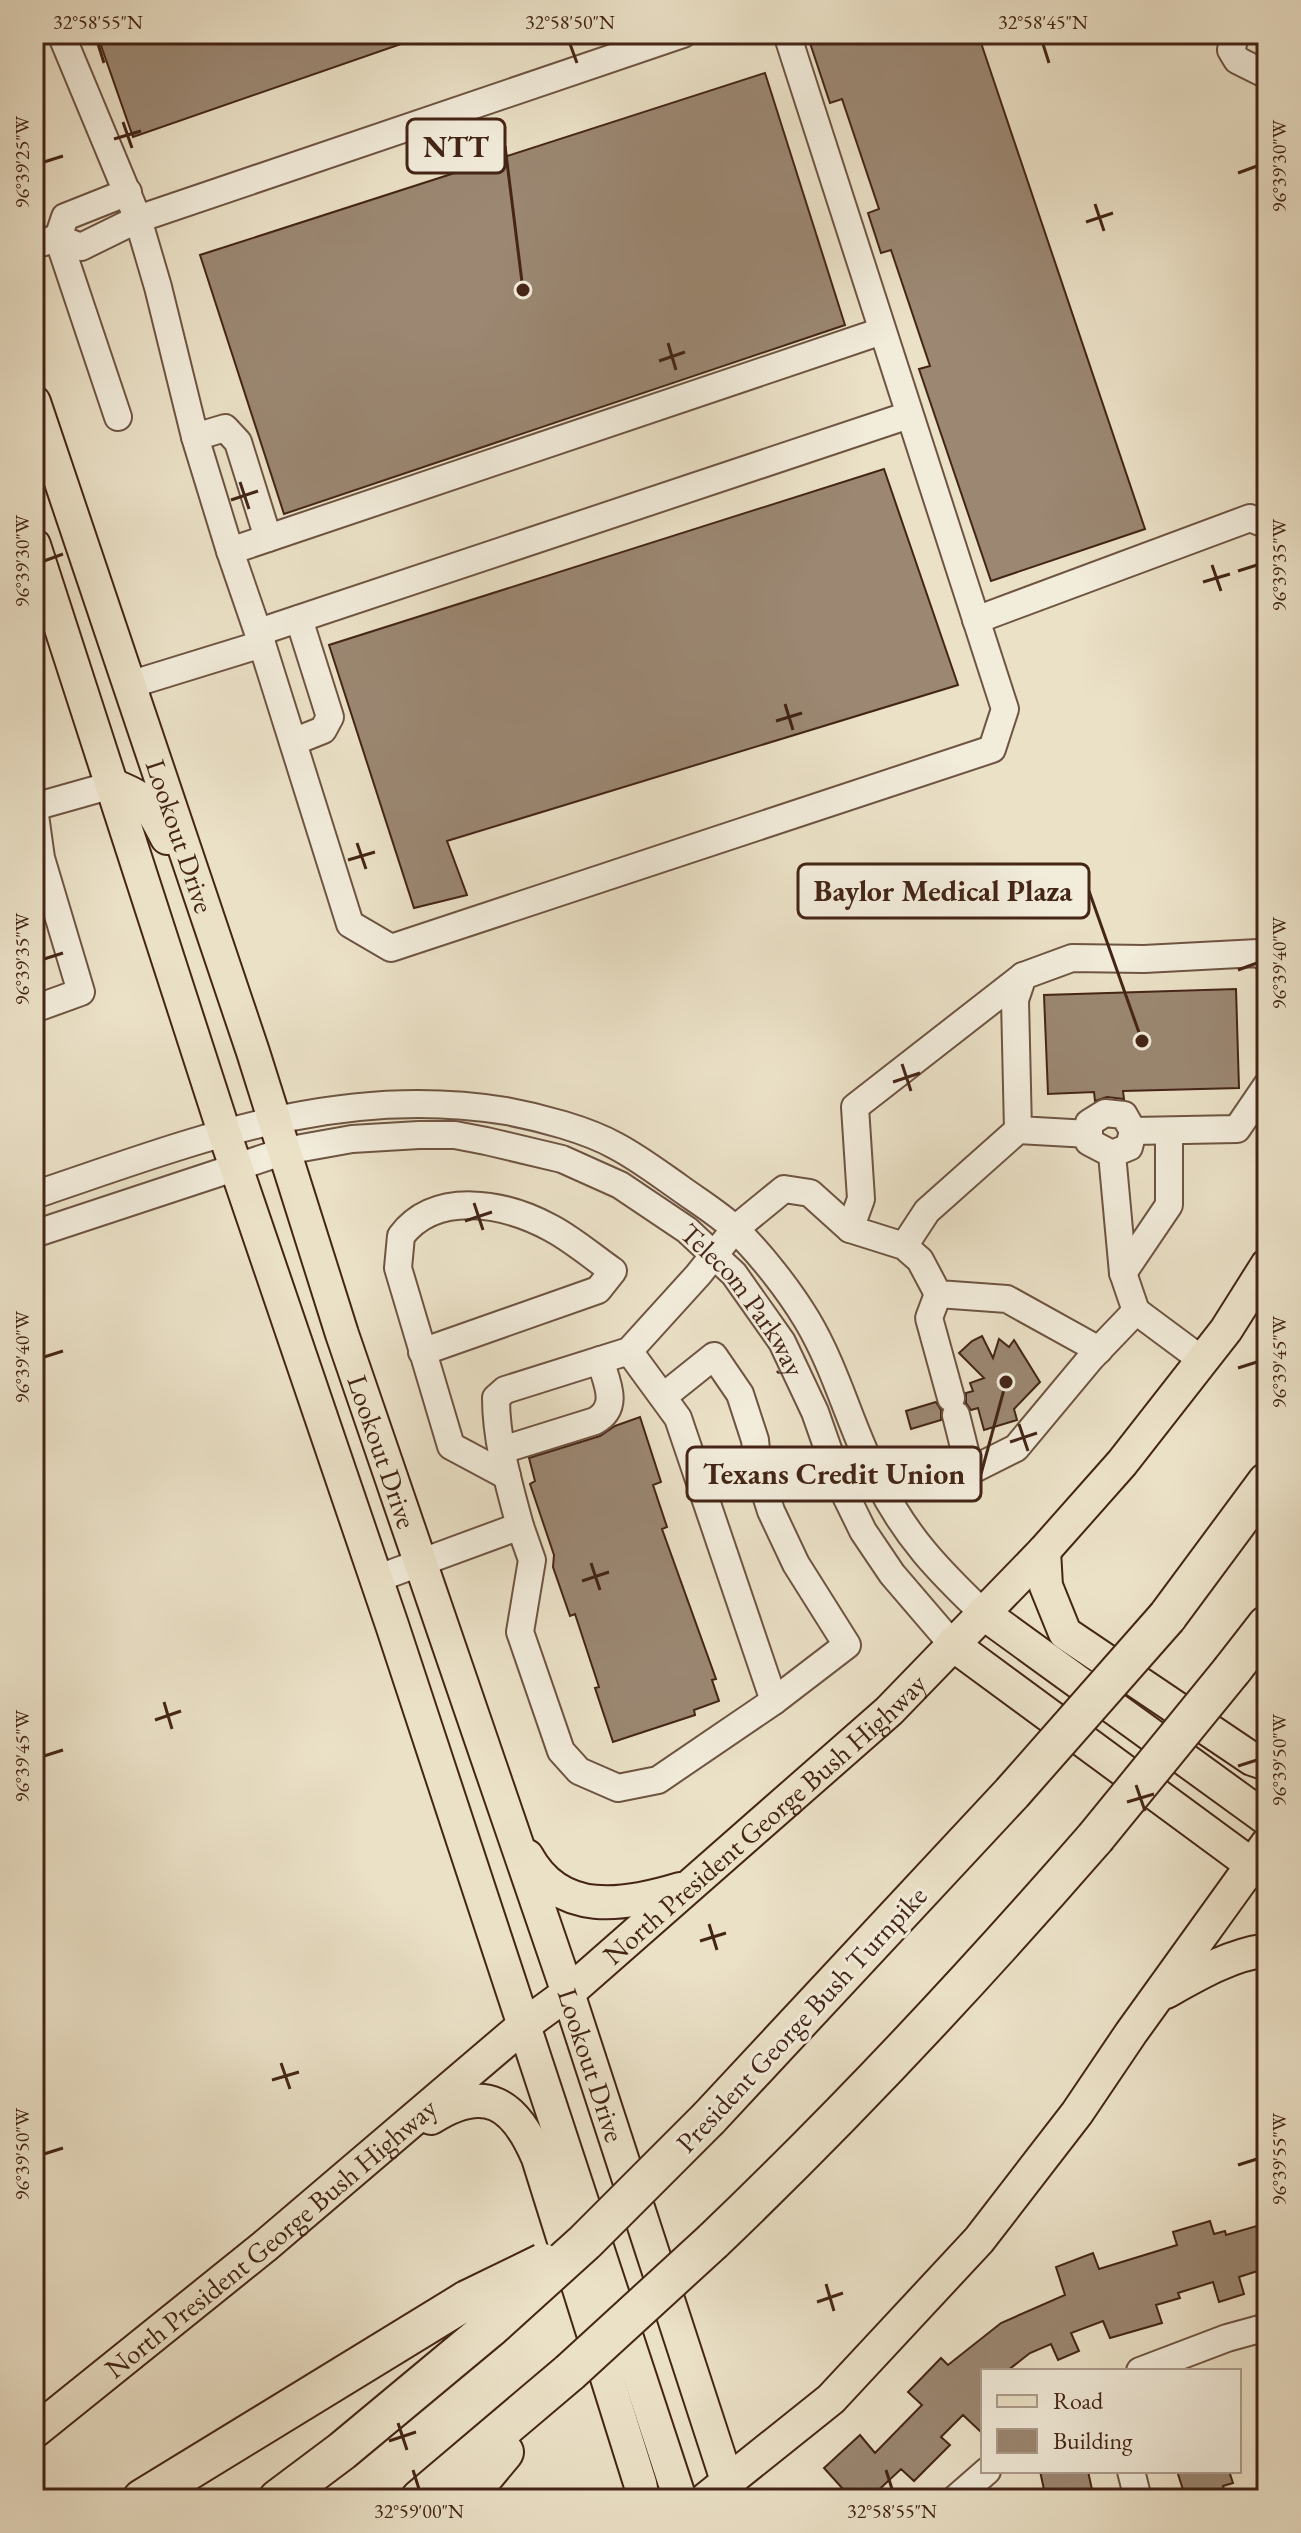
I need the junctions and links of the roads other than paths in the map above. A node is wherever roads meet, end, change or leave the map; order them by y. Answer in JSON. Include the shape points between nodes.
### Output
{"nodes":[{"id":1,"x":61,"y":34,"type":"edge"},
{"id":2,"x":683,"y":34,"type":"edge"},
{"id":3,"x":787,"y":34,"type":"edge"},
{"id":4,"x":1231,"y":39,"type":"edge"},
{"id":5,"x":1267,"y":75,"type":"edge"},
{"id":6,"x":128,"y":192,"type":"junction"},
{"id":7,"x":138,"y":219,"type":"junction"},
{"id":8,"x":46,"y":242,"type":"edge"},
{"id":9,"x":882,"y":331,"type":"junction"},
{"id":10,"x":34,"y":402,"type":"edge"},
{"id":11,"x":909,"y":415,"type":"junction"},
{"id":12,"x":118,"y":417,"type":"dead end"},
{"id":13,"x":195,"y":437,"type":"junction"},
{"id":14,"x":1267,"y":525,"type":"edge"},
{"id":15,"x":268,"y":538,"type":"junction"},
{"id":16,"x":34,"y":545,"type":"edge"},
{"id":17,"x":230,"y":551,"type":"junction"},
{"id":18,"x":299,"y":619,"type":"junction"},
{"id":19,"x":976,"y":620,"type":"junction"},
{"id":20,"x":260,"y":638,"type":"junction"},
{"id":21,"x":129,"y":685,"type":"junction"},
{"id":22,"x":293,"y":742,"type":"junction"},
{"id":23,"x":112,"y":785,"type":"junction"},
{"id":24,"x":34,"y":808,"type":"edge"},
{"id":25,"x":36,"y":836,"type":"edge"},
{"id":26,"x":198,"y":889,"type":"junction"},
{"id":27,"x":1267,"y":959,"type":"edge"},
{"id":28,"x":1023,"y":976,"type":"junction"},
{"id":29,"x":34,"y":1009,"type":"edge"},
{"id":30,"x":1267,"y":1085,"type":"edge"},
{"id":31,"x":275,"y":1119,"type":"junction"},
{"id":32,"x":1018,"y":1130,"type":"junction"},
{"id":33,"x":1133,"y":1131,"type":"junction"},
{"id":34,"x":224,"y":1132,"type":"junction"},
{"id":35,"x":1169,"y":1132,"type":"junction"},
{"id":36,"x":1089,"y":1134,"type":"junction"},
{"id":37,"x":285,"y":1151,"type":"junction"},
{"id":38,"x":1112,"y":1154,"type":"junction"},
{"id":39,"x":236,"y":1167,"type":"junction"},
{"id":40,"x":34,"y":1195,"type":"edge"},
{"id":41,"x":735,"y":1229,"type":"junction"},
{"id":42,"x":850,"y":1229,"type":"junction"},
{"id":43,"x":34,"y":1234,"type":"edge"},
{"id":44,"x":904,"y":1246,"type":"junction"},
{"id":45,"x":714,"y":1253,"type":"junction"},
{"id":46,"x":1267,"y":1265,"type":"edge"},
{"id":47,"x":1123,"y":1273,"type":"junction"},
{"id":48,"x":938,"y":1294,"type":"junction"},
{"id":49,"x":1136,"y":1311,"type":"junction"},
{"id":50,"x":1099,"y":1350,"type":"junction"},
{"id":51,"x":629,"y":1351,"type":"junction"},
{"id":52,"x":422,"y":1352,"type":"junction"},
{"id":53,"x":600,"y":1360,"type":"junction"},
{"id":54,"x":1202,"y":1360,"type":"junction"},
{"id":55,"x":664,"y":1396,"type":"junction"},
{"id":56,"x":502,"y":1450,"type":"junction"},
{"id":57,"x":970,"y":1471,"type":"junction"},
{"id":58,"x":507,"y":1476,"type":"junction"},
{"id":59,"x":878,"y":1481,"type":"junction"},
{"id":60,"x":1267,"y":1482,"type":"edge"},
{"id":61,"x":520,"y":1526,"type":"junction"},
{"id":62,"x":1044,"y":1551,"type":"junction"},
{"id":63,"x":421,"y":1560,"type":"junction"},
{"id":64,"x":376,"y":1579,"type":"junction"},
{"id":65,"x":983,"y":1613,"type":"junction"},
{"id":66,"x":1267,"y":1625,"type":"edge"},
{"id":67,"x":952,"y":1644,"type":"junction"},
{"id":68,"x":774,"y":1701,"type":"junction"},
{"id":69,"x":1267,"y":1764,"type":"edge"},
{"id":70,"x":1267,"y":1819,"type":"edge"},
{"id":71,"x":509,"y":1821,"type":"junction"},
{"id":72,"x":1262,"y":1862,"type":"edge"},
{"id":73,"x":687,"y":1886,"type":"junction"},
{"id":74,"x":1267,"y":1950,"type":"edge"},
{"id":75,"x":568,"y":1993,"type":"junction"},
{"id":76,"x":1156,"y":1998,"type":"junction"},
{"id":77,"x":523,"y":2026,"type":"junction"},
{"id":78,"x":385,"y":2145,"type":"junction"},
{"id":79,"x":479,"y":2313,"type":"junction"},
{"id":80,"x":1267,"y":2327,"type":"edge"},
{"id":81,"x":1145,"y":2369,"type":"edge"},
{"id":82,"x":570,"y":2372,"type":"junction"},
{"id":83,"x":39,"y":2428,"type":"edge"},
{"id":84,"x":985,"y":2473,"type":"edge"},
{"id":85,"x":1132,"y":2473,"type":"edge"},
{"id":86,"x":722,"y":2494,"type":"edge"},
{"id":87,"x":142,"y":2499,"type":"edge"},
{"id":88,"x":278,"y":2499,"type":"edge"},
{"id":89,"x":420,"y":2499,"type":"edge"},
{"id":90,"x":465,"y":2499,"type":"edge"},
{"id":91,"x":643,"y":2499,"type":"edge"},
{"id":92,"x":680,"y":2499,"type":"edge"},
{"id":93,"x":955,"y":2499,"type":"edge"},
{"id":94,"x":1138,"y":2499,"type":"edge"}],
"edges":[{"from":1,"to":6,"type":"street"},
{"from":2,"to":7,"type":"street"},
{"from":3,"to":9,"type":"street"},
{"from":4,"to":5,"type":"street","via":[[1237,60]]},
{"from":6,"to":7,"type":"street"},
{"from":6,"to":8,"type":"street","via":[[65,217]]},
{"from":7,"to":8,"type":"street","via":[[81,247]]},
{"from":7,"to":13,"type":"street"},
{"from":8,"to":12,"type":"street"},
{"from":9,"to":11,"type":"street"},
{"from":9,"to":15,"type":"street"},
{"from":10,"to":21,"type":"main road","name":"Lookout Drive"},
{"from":11,"to":18,"type":"street"},
{"from":11,"to":19,"type":"street"},
{"from":13,"to":15,"type":"street","via":[[225,428],[238,442]]},
{"from":13,"to":17,"type":"street"},
{"from":14,"to":19,"type":"street","via":[[1250,518]]},
{"from":15,"to":17,"type":"street"},
{"from":16,"to":23,"type":"main road","name":"Lookout Drive"},
{"from":17,"to":20,"type":"street"},
{"from":18,"to":20,"type":"street"},
{"from":18,"to":22,"type":"street","via":[[330,717],[323,730]]},
{"from":19,"to":22,"type":"street","via":[[1005,709],[992,749],[391,948],[350,924]]},
{"from":20,"to":21,"type":"street"},
{"from":20,"to":22,"type":"street"},
{"from":21,"to":26,"type":"main road","name":"Lookout Drive"},
{"from":23,"to":24,"type":"street"},
{"from":23,"to":26,"type":"main road","via":[[140,795]]},
{"from":23,"to":34,"type":"main road","name":"Lookout Drive"},
{"from":24,"to":25,"type":"street"},
{"from":25,"to":29,"type":"street","via":[[81,992]]},
{"from":26,"to":31,"type":"main road","name":"Lookout Drive"},
{"from":27,"to":28,"type":"street","via":[[1258,953],[1072,958]]},
{"from":28,"to":32,"type":"street","via":[[1015,1000]]},
{"from":28,"to":42,"type":"street","via":[[855,1107],[861,1199]]},
{"from":30,"to":35,"type":"street","via":[[1237,1129]]},
{"from":31,"to":34,"type":"street","name":"Telecom Parkway"},
{"from":31,"to":37,"type":"main road","name":"Lookout Drive"},
{"from":31,"to":41,"type":"street","name":"Telecom Parkway","via":[[410,1103],[528,1115],[614,1144]]},
{"from":32,"to":36,"type":"street"},
{"from":32,"to":44,"type":"street","via":[[927,1211]]},
{"from":33,"to":35,"type":"street"},
{"from":33,"to":36,"type":"street","via":[[1124,1115],[1105,1113],[1089,1123]]},
{"from":33,"to":38,"type":"street","via":[[1129,1147]]},
{"from":34,"to":39,"type":"main road","name":"Lookout Drive"},
{"from":34,"to":40,"type":"street","name":"Telecom Parkway"},
{"from":35,"to":47,"type":"street","via":[[1169,1205]]},
{"from":36,"to":38,"type":"street","via":[[1089,1142]]},
{"from":37,"to":39,"type":"street","name":"Telecom Parkway"},
{"from":37,"to":45,"type":"street","name":"Telecom Parkway","via":[[352,1139],[455,1135],[547,1155],[620,1185]]},
{"from":37,"to":63,"type":"main road","name":"Lookout Drive"},
{"from":38,"to":47,"type":"street"},
{"from":39,"to":43,"type":"street","name":"Telecom Parkway"},
{"from":39,"to":64,"type":"main road","name":"Lookout Drive"},
{"from":41,"to":42,"type":"street","via":[[784,1189],[810,1193]]},
{"from":41,"to":45,"type":"street"},
{"from":41,"to":59,"type":"street","name":"Telecom Parkway","via":[[806,1319]]},
{"from":42,"to":44,"type":"street"},
{"from":44,"to":48,"type":"street","via":[[920,1260]]},
{"from":45,"to":51,"type":"street"},
{"from":45,"to":67,"type":"street","name":"Telecom Parkway","via":[[782,1342],[863,1531]]},
{"from":46,"to":54,"type":"main road","name":"North President George Bush Highway"},
{"from":47,"to":49,"type":"street"},
{"from":48,"to":50,"type":"street","via":[[1007,1299]]},
{"from":48,"to":57,"type":"street","via":[[929,1318]]},
{"from":49,"to":50,"type":"street"},
{"from":49,"to":54,"type":"street"},
{"from":50,"to":57,"type":"street","via":[[1016,1448]]},
{"from":51,"to":53,"type":"street"},
{"from":51,"to":55,"type":"street"},
{"from":52,"to":52,"type":"street","via":[[398,1268],[401,1236],[425,1214],[446,1206],[482,1206],[523,1217],[551,1228],[613,1271],[598,1290]]},
{"from":52,"to":58,"type":"street","via":[[451,1446]]},
{"from":53,"to":56,"type":"street","via":[[505,1390],[496,1398]]},
{"from":53,"to":56,"type":"street","via":[[611,1398],[605,1416]]},
{"from":54,"to":62,"type":"main road","name":"North President George Bush Highway","via":[[1122,1463]]},
{"from":55,"to":68,"type":"street","via":[[678,1418]]},
{"from":55,"to":68,"type":"street","via":[[714,1356],[740,1394],[771,1511],[796,1564],[847,1645]]},
{"from":56,"to":58,"type":"street"},
{"from":57,"to":59,"type":"street"},
{"from":58,"to":61,"type":"street"},
{"from":59,"to":65,"type":"street","name":"Telecom Parkway","via":[[917,1546]]},
{"from":60,"to":79,"type":"highway","name":"President George Bush Turnpike","bridge":true,"via":[[1167,1617],[1012,1793],[709,2118],[585,2242]]},
{"from":61,"to":63,"type":"street"},
{"from":61,"to":68,"type":"street","via":[[532,1560],[520,1632],[561,1751],[579,1771],[618,1788],[658,1780]]},
{"from":62,"to":65,"type":"main road","name":"North President George Bush Highway"},
{"from":62,"to":69,"type":"main road","via":[[1046,1586],[1065,1633]]},
{"from":63,"to":64,"type":"street"},
{"from":63,"to":71,"type":"main road","name":"Lookout Drive"},
{"from":64,"to":77,"type":"main road","name":"Lookout Drive"},
{"from":65,"to":67,"type":"main road","name":"North President George Bush Highway"},
{"from":65,"to":70,"type":"main road","name":"Telecom Parkway"},
{"from":66,"to":82,"type":"highway","bridge":true,"via":[[1095,1838],[928,2026],[822,2136]]},
{"from":67,"to":72,"type":"main road","name":"Telecom Parkway"},
{"from":67,"to":73,"type":"main road","name":"North President George Bush Highway","via":[[889,1711]]},
{"from":71,"to":73,"type":"main road","via":[[545,1883],[582,1901],[620,1903]]},
{"from":71,"to":75,"type":"main road","name":"Lookout Drive"},
{"from":72,"to":76,"type":"main road"},
{"from":73,"to":75,"type":"main road","name":"North President George Bush Highway"},
{"from":74,"to":76,"type":"main road","via":[[1204,1970]]},
{"from":75,"to":77,"type":"main road","name":"North President George Bush Highway"},
{"from":75,"to":86,"type":"main road","name":"Lookout Drive"},
{"from":76,"to":86,"type":"main road","via":[[1077,2113],[979,2240],[831,2399]]},
{"from":77,"to":78,"type":"main road","name":"North President George Bush Highway"},
{"from":77,"to":92,"type":"main road","name":"Lookout Drive"},
{"from":78,"to":83,"type":"main road","name":"North President George Bush Highway"},
{"from":78,"to":91,"type":"main road","via":[[434,2116],[480,2099],[513,2115],[527,2133]]},
{"from":79,"to":87,"type":"highway"},
{"from":79,"to":88,"type":"highway","via":[[342,2451]]},
{"from":80,"to":81,"type":"street"},
{"from":82,"to":89,"type":"highway"},
{"from":82,"to":90,"type":"highway"},
{"from":84,"to":93,"type":"street"},
{"from":85,"to":94,"type":"street"}]}
